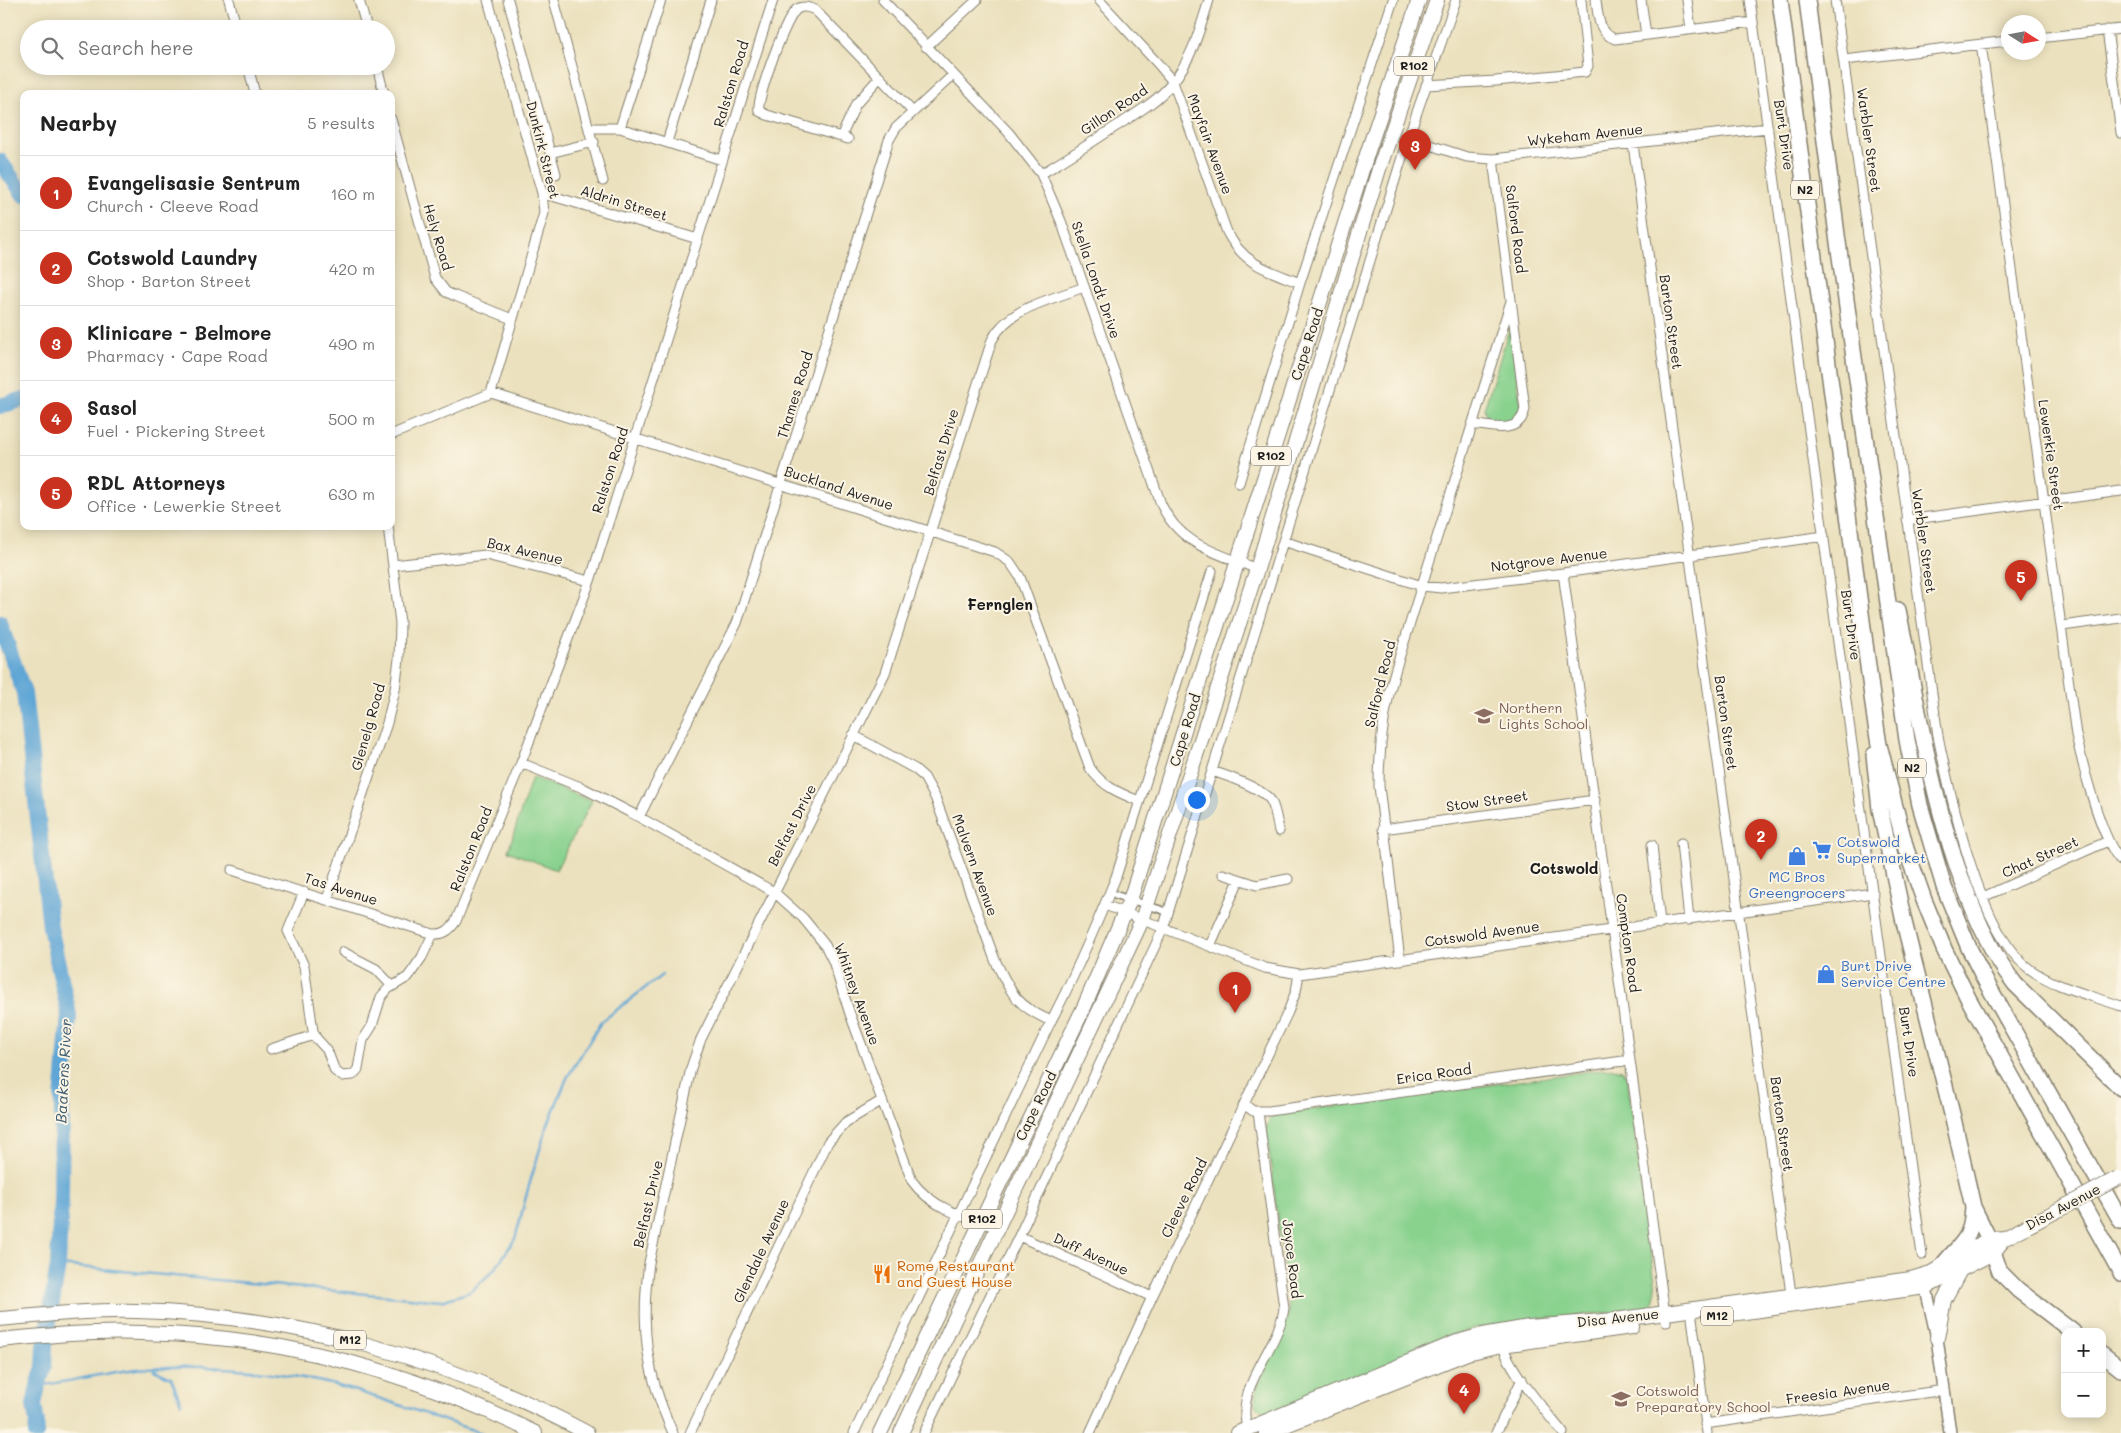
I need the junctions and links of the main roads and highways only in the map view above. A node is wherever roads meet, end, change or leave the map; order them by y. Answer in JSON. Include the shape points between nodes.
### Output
{"nodes":[{"id":1,"x":1419,"y":0,"type":"edge"},
{"id":2,"x":1437,"y":0,"type":"edge"},
{"id":3,"x":1780,"y":0,"type":"edge"},
{"id":4,"x":1807,"y":0,"type":"edge"},
{"id":5,"x":1376,"y":128,"type":"junction"},
{"id":6,"x":1391,"y":133,"type":"junction"},
{"id":7,"x":1871,"y":479,"type":"junction"},
{"id":8,"x":1874,"y":718,"type":"junction"},
{"id":9,"x":2121,"y":1088,"type":"edge"},
{"id":10,"x":2120,"y":1177,"type":"edge"},
{"id":11,"x":1973,"y":1208,"type":"junction"},
{"id":12,"x":2121,"y":1221,"type":"edge"},
{"id":13,"x":1991,"y":1246,"type":"junction"},
{"id":14,"x":1942,"y":1266,"type":"junction"},
{"id":15,"x":1959,"y":1272,"type":"junction"},
{"id":16,"x":2121,"y":1273,"type":"edge"},
{"id":17,"x":1925,"y":1282,"type":"junction"},
{"id":18,"x":0,"y":1319,"type":"edge"},
{"id":19,"x":2068,"y":1328,"type":"edge"},
{"id":20,"x":1938,"y":1338,"type":"road end"},
{"id":21,"x":0,"y":1340,"type":"edge"},
{"id":22,"x":2106,"y":1357,"type":"edge"},
{"id":23,"x":2121,"y":1369,"type":"edge"},
{"id":24,"x":1268,"y":1430,"type":"edge"},
{"id":25,"x":1245,"y":1432,"type":"edge"},
{"id":26,"x":535,"y":1433,"type":"edge"},
{"id":27,"x":587,"y":1433,"type":"edge"},
{"id":28,"x":880,"y":1433,"type":"edge"},
{"id":29,"x":901,"y":1433,"type":"edge"}],
"edges":[{"from":1,"to":5,"type":"main road","name":"Cape Road","number":"R102"},
{"from":2,"to":6,"type":"main road","name":"Cape Road","number":"R102"},
{"from":3,"to":8,"type":"highway","number":"N2"},
{"from":4,"to":7,"type":"highway","number":"N2"},
{"from":5,"to":6,"type":"main road"},
{"from":5,"to":28,"type":"main road","name":"Cape Road","number":"R102","via":[[1130,900],[1085,1005]]},
{"from":6,"to":29,"type":"main road","name":"Cape Road","number":"R102","via":[[1257,569],[1142,920]]},
{"from":7,"to":9,"type":"highway","via":[[1928,762],[1950,845],[1979,925],[1997,960],[2015,984]]},
{"from":7,"to":12,"type":"highway","number":"N2","via":[[1909,757],[1944,887],[1980,971]]},
{"from":8,"to":11,"type":"highway","via":[[1871,733],[1882,818],[1913,964]]},
{"from":8,"to":16,"type":"highway","number":"N2","via":[[1906,849],[1944,949]]},
{"from":10,"to":13,"type":"main road","name":"Disa Avenue","number":"M12","bridge":true},
{"from":11,"to":13,"type":"highway"},
{"from":11,"to":14,"type":"highway","via":[[1968,1237]]},
{"from":13,"to":14,"type":"main road","name":"Disa Avenue","number":"M12"},
{"from":13,"to":15,"type":"main road","name":"Disa Avenue","number":"M12"},
{"from":13,"to":19,"type":"highway","via":[[2004,1277]]},
{"from":14,"to":17,"type":"main road","name":"Disa Avenue","number":"M12"},
{"from":15,"to":17,"type":"main road","name":"Disa Avenue","number":"M12"},
{"from":15,"to":20,"type":"main road","via":[[1944,1300]]},
{"from":17,"to":24,"type":"main road","name":"Disa Avenue","number":"M12","via":[[1501,1338]]},
{"from":18,"to":27,"type":"main road","number":"M12","via":[[134,1311],[194,1314],[275,1324],[411,1356],[531,1404]]},
{"from":21,"to":26,"type":"main road","number":"M12","via":[[151,1333],[275,1345],[406,1378],[494,1412]]},
{"from":22,"to":23,"type":"highway"},
{"from":24,"to":25,"type":"main road","name":"Disa Avenue","number":"M12"}]}
